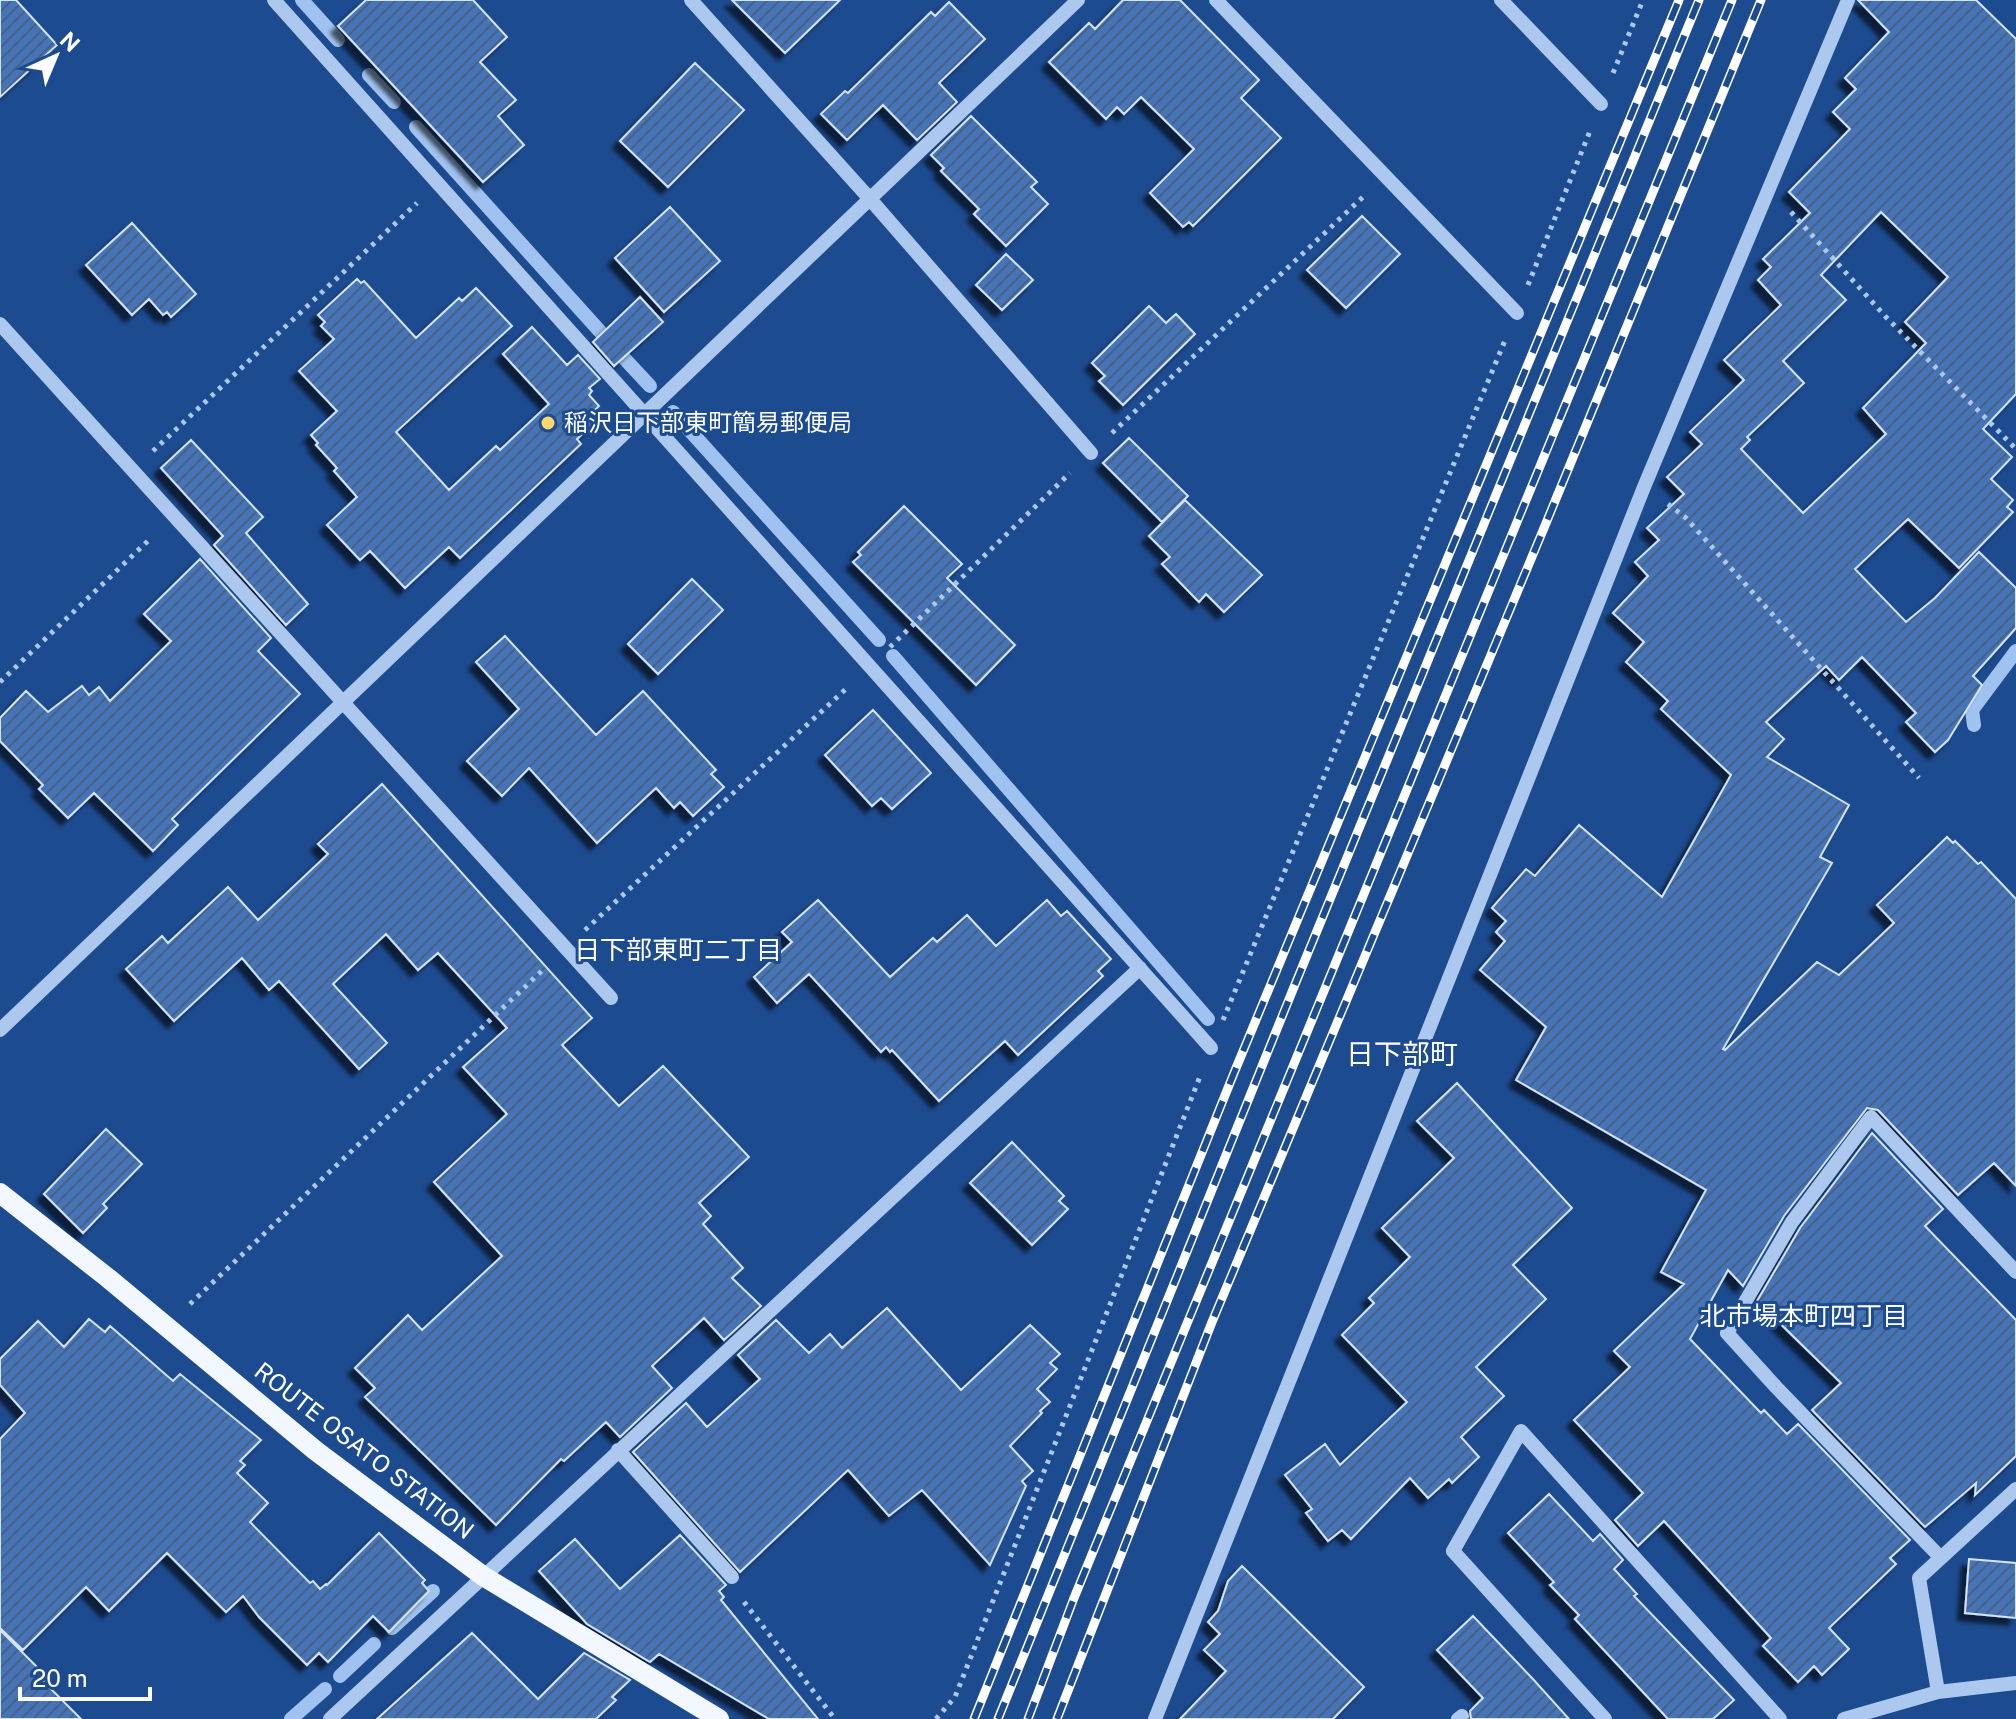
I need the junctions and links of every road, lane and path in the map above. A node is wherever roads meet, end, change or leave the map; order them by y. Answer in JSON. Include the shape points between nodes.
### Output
{"nodes":[{"id":1,"x":274,"y":0,"type":"edge"},
{"id":2,"x":691,"y":0,"type":"edge"},
{"id":3,"x":1078,"y":0,"type":"edge"},
{"id":4,"x":1216,"y":0,"type":"edge"},
{"id":5,"x":1501,"y":0,"type":"edge"},
{"id":6,"x":1643,"y":0,"type":"edge"},
{"id":7,"x":1848,"y":0,"type":"edge"},
{"id":8,"x":1601,"y":104,"type":"junction"},
{"id":9,"x":1385,"y":176,"type":"junction"},
{"id":10,"x":439,"y":183,"type":"junction"},
{"id":11,"x":1769,"y":187,"type":"junction"},
{"id":12,"x":870,"y":199,"type":"junction"},
{"id":13,"x":1517,"y":313,"type":"joint"},
{"id":14,"x":0,"y":324,"type":"edge"},
{"id":15,"x":645,"y":414,"type":"junction"},
{"id":16,"x":2016,"y":449,"type":"edge"},
{"id":17,"x":1091,"y":453,"type":"junction"},
{"id":18,"x":132,"y":471,"type":"junction"},
{"id":19,"x":1644,"y":487,"type":"junction"},
{"id":20,"x":173,"y":517,"type":"junction"},
{"id":21,"x":870,"y":667,"type":"junction"},
{"id":22,"x":0,"y":682,"type":"edge"},
{"id":23,"x":342,"y":703,"type":"junction"},
{"id":24,"x":1919,"y":778,"type":"dead end"},
{"id":25,"x":565,"y":948,"type":"junction"},
{"id":26,"x":1140,"y":968,"type":"junction"},
{"id":27,"x":611,"y":998,"type":"dead end"},
{"id":28,"x":0,"y":1030,"type":"edge"},
{"id":29,"x":1211,"y":1048,"type":"dead end"},
{"id":30,"x":0,"y":1193,"type":"edge"},
{"id":31,"x":2016,"y":1272,"type":"edge"},
{"id":32,"x":166,"y":1327,"type":"junction"},
{"id":33,"x":618,"y":1450,"type":"junction"},
{"id":34,"x":2016,"y":1489,"type":"edge"},
{"id":35,"x":1941,"y":1558,"type":"junction"},
{"id":36,"x":483,"y":1576,"type":"junction"},
{"id":37,"x":732,"y":1577,"type":"joint"},
{"id":38,"x":2016,"y":1683,"type":"edge"},
{"id":39,"x":1938,"y":1692,"type":"junction"},
{"id":40,"x":330,"y":1719,"type":"edge"},
{"id":41,"x":719,"y":1719,"type":"edge"},
{"id":42,"x":835,"y":1719,"type":"edge"},
{"id":43,"x":1155,"y":1719,"type":"edge"},
{"id":44,"x":1605,"y":1719,"type":"edge"},
{"id":45,"x":1780,"y":1719,"type":"edge"},
{"id":46,"x":1844,"y":1719,"type":"edge"}],
"edges":[{"from":1,"to":10,"type":"street"},
{"from":2,"to":12,"type":"street"},
{"from":3,"to":12,"type":"street"},
{"from":4,"to":9,"type":"street"},
{"from":5,"to":8,"type":"street"},
{"from":6,"to":8,"type":"path"},
{"from":7,"to":11,"type":"street"},
{"from":8,"to":13,"type":"path"},
{"from":9,"to":13,"type":"street"},
{"from":9,"to":17,"type":"path"},
{"from":10,"to":15,"type":"street"},
{"from":10,"to":18,"type":"path"},
{"from":11,"to":16,"type":"path","via":[[1885,316]]},
{"from":11,"to":19,"type":"street"},
{"from":12,"to":15,"type":"street"},
{"from":12,"to":17,"type":"street"},
{"from":14,"to":18,"type":"street"},
{"from":15,"to":21,"type":"street"},
{"from":15,"to":23,"type":"street"},
{"from":17,"to":21,"type":"path"},
{"from":18,"to":20,"type":"street"},
{"from":19,"to":24,"type":"path","via":[[1686,518]]},
{"from":19,"to":43,"type":"street"},
{"from":20,"to":22,"type":"path"},
{"from":20,"to":23,"type":"street"},
{"from":21,"to":25,"type":"path"},
{"from":21,"to":26,"type":"street"},
{"from":23,"to":25,"type":"street"},
{"from":23,"to":28,"type":"street"},
{"from":25,"to":27,"type":"street"},
{"from":25,"to":32,"type":"path"},
{"from":26,"to":29,"type":"street"},
{"from":26,"to":33,"type":"street"},
{"from":30,"to":32,"type":"main road","name":"ROUTE OSATO STATION"},
{"from":31,"to":35,"type":"street","via":[[1871,1117],[1792,1222],[1727,1333]]},
{"from":32,"to":36,"type":"main road","name":"ROUTE OSATO STATION","via":[[316,1451]]},
{"from":33,"to":36,"type":"street"},
{"from":33,"to":37,"type":"street"},
{"from":34,"to":35,"type":"street"},
{"from":35,"to":39,"type":"street","via":[[1919,1578]]},
{"from":36,"to":40,"type":"street"},
{"from":36,"to":41,"type":"main road","name":"ROUTE OSATO STATION"},
{"from":37,"to":42,"type":"path","via":[[731,1585]]},
{"from":38,"to":39,"type":"street"},
{"from":39,"to":46,"type":"street"},
{"from":44,"to":45,"type":"street","via":[[1453,1551],[1521,1431]]}]}
